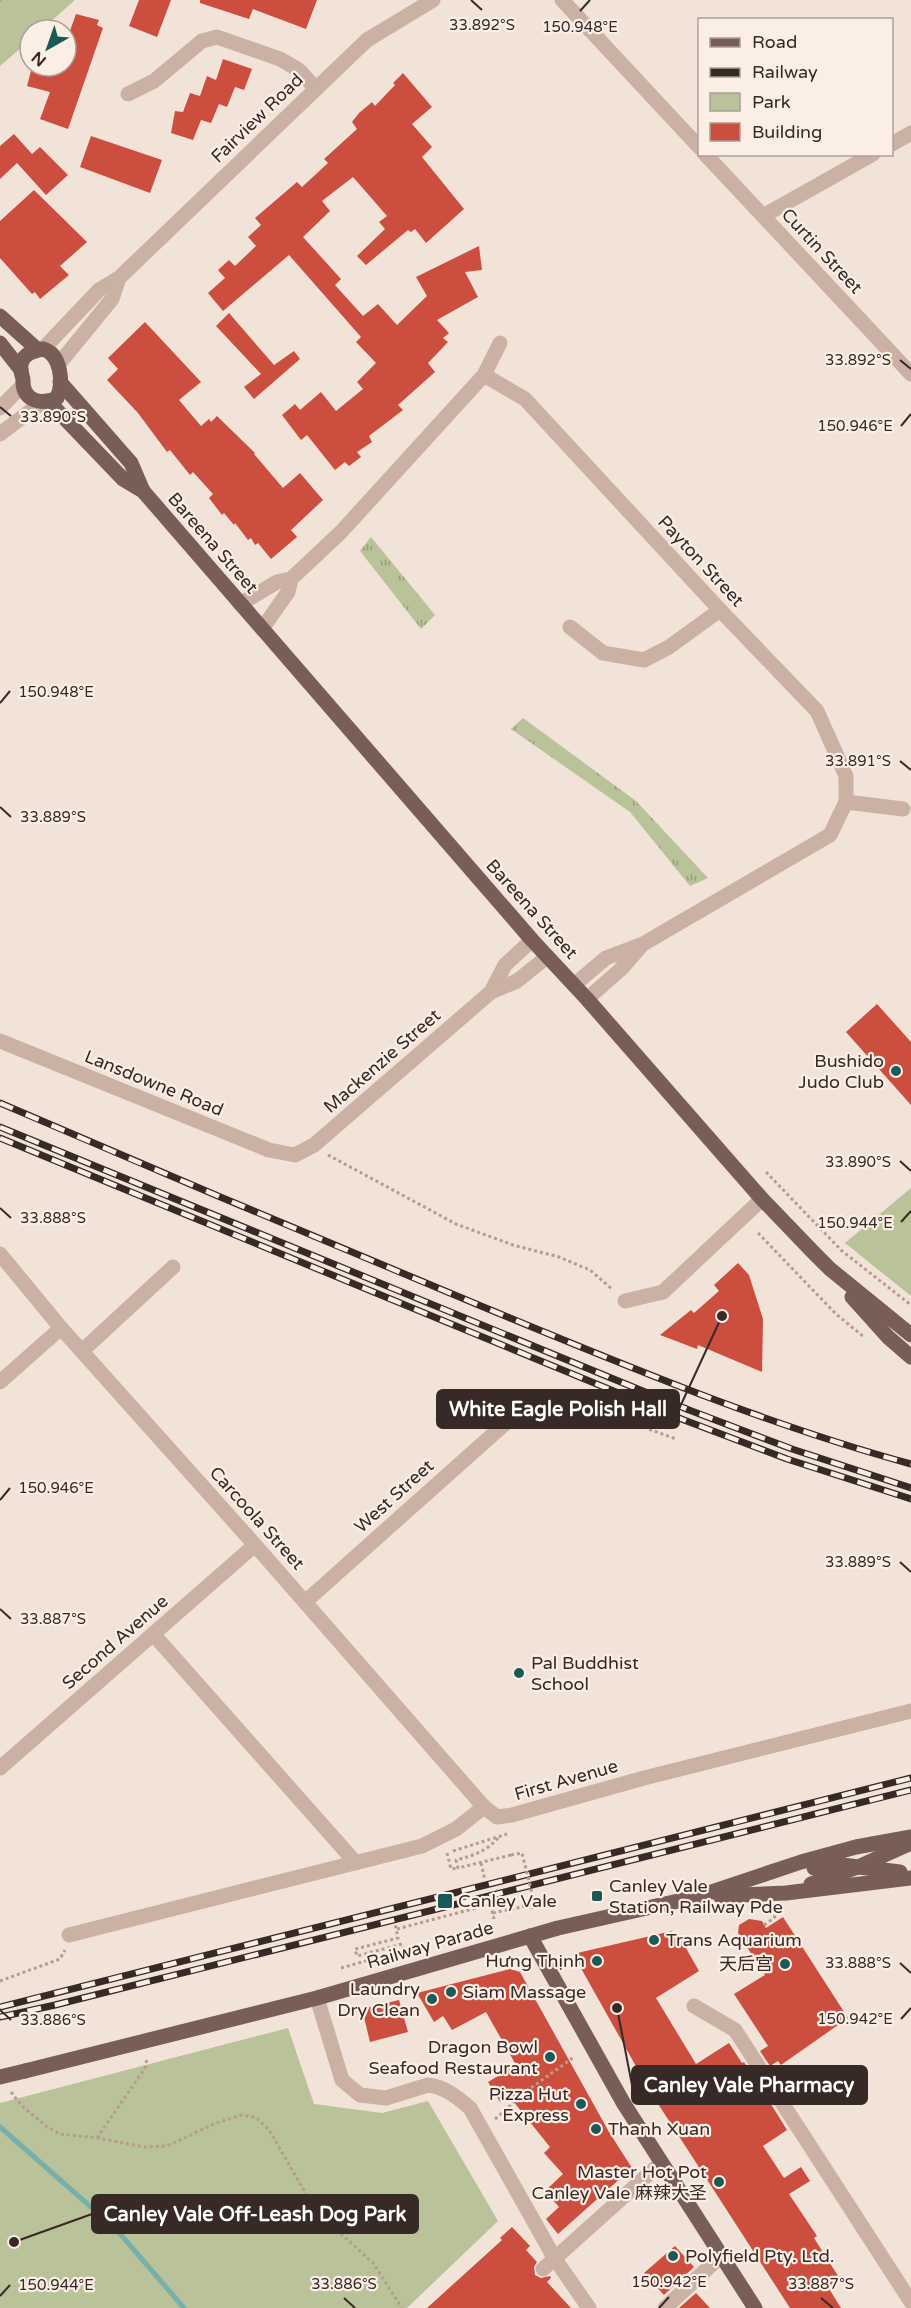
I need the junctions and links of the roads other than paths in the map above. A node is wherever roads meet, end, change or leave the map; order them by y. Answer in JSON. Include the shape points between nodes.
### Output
{"nodes":[{"id":1,"x":433,"y":0,"type":"edge"},
{"id":2,"x":562,"y":0,"type":"edge"},
{"id":3,"x":316,"y":89,"type":"junction"},
{"id":4,"x":128,"y":94,"type":"dead end"},
{"id":5,"x":911,"y":133,"type":"edge"},
{"id":6,"x":893,"y":143,"type":"edge"},
{"id":7,"x":698,"y":147,"type":"edge"},
{"id":8,"x":707,"y":156,"type":"edge"},
{"id":9,"x":869,"y":156,"type":"edge"},
{"id":10,"x":763,"y":216,"type":"junction"},
{"id":11,"x":119,"y":278,"type":"junction"},
{"id":12,"x":0,"y":316,"type":"edge"},
{"id":13,"x":500,"y":342,"type":"dead end"},
{"id":14,"x":0,"y":344,"type":"edge"},
{"id":15,"x":41,"y":350,"type":"junction"},
{"id":16,"x":58,"y":365,"type":"junction"},
{"id":17,"x":21,"y":370,"type":"junction"},
{"id":18,"x":911,"y":374,"type":"edge"},
{"id":19,"x":484,"y":375,"type":"junction"},
{"id":20,"x":60,"y":382,"type":"junction"},
{"id":21,"x":22,"y":386,"type":"junction"},
{"id":22,"x":45,"y":402,"type":"junction"},
{"id":23,"x":0,"y":408,"type":"edge"},
{"id":24,"x":0,"y":434,"type":"edge"},
{"id":25,"x":143,"y":491,"type":"junction"},
{"id":26,"x":291,"y":579,"type":"junction"},
{"id":27,"x":240,"y":604,"type":"junction"},
{"id":28,"x":720,"y":610,"type":"junction"},
{"id":29,"x":570,"y":627,"type":"dead end"},
{"id":30,"x":262,"y":629,"type":"junction"},
{"id":31,"x":846,"y":802,"type":"junction"},
{"id":32,"x":903,"y":809,"type":"dead end"},
{"id":33,"x":532,"y":940,"type":"junction"},
{"id":34,"x":643,"y":944,"type":"junction"},
{"id":35,"x":547,"y":957,"type":"junction"},
{"id":36,"x":574,"y":986,"type":"junction"},
{"id":37,"x":491,"y":992,"type":"junction"},
{"id":38,"x":587,"y":999,"type":"junction"},
{"id":39,"x":0,"y":1041,"type":"edge"},
{"id":40,"x":296,"y":1155,"type":"joint"},
{"id":41,"x":762,"y":1199,"type":"junction"},
{"id":42,"x":0,"y":1254,"type":"edge"},
{"id":43,"x":819,"y":1258,"type":"junction"},
{"id":44,"x":173,"y":1267,"type":"dead end"},
{"id":45,"x":625,"y":1301,"type":"road end"},
{"id":46,"x":62,"y":1328,"type":"junction"},
{"id":47,"x":911,"y":1335,"type":"edge"},
{"id":48,"x":82,"y":1351,"type":"junction"},
{"id":49,"x":911,"y":1357,"type":"edge"},
{"id":50,"x":0,"y":1382,"type":"edge"},
{"id":51,"x":509,"y":1420,"type":"road end"},
{"id":52,"x":255,"y":1545,"type":"junction"},
{"id":53,"x":305,"y":1602,"type":"junction"},
{"id":54,"x":154,"y":1635,"type":"junction"},
{"id":55,"x":911,"y":1711,"type":"edge"},
{"id":56,"x":0,"y":1768,"type":"edge"},
{"id":57,"x":484,"y":1807,"type":"junction"},
{"id":58,"x":911,"y":1837,"type":"edge"},
{"id":59,"x":911,"y":1843,"type":"edge"},
{"id":60,"x":356,"y":1863,"type":"junction"},
{"id":61,"x":858,"y":1867,"type":"junction"},
{"id":62,"x":911,"y":1872,"type":"edge"},
{"id":63,"x":911,"y":1878,"type":"edge"},
{"id":64,"x":721,"y":1890,"type":"junction"},
{"id":65,"x":786,"y":1893,"type":"junction"},
{"id":66,"x":696,"y":1897,"type":"junction"},
{"id":67,"x":530,"y":1936,"type":"junction"},
{"id":68,"x":67,"y":1942,"type":"road end"},
{"id":69,"x":317,"y":1998,"type":"junction"},
{"id":70,"x":694,"y":2006,"type":"dead end"},
{"id":71,"x":4,"y":2081,"type":"edge"},
{"id":72,"x":661,"y":2163,"type":"junction"},
{"id":73,"x":722,"y":2256,"type":"junction"},
{"id":74,"x":549,"y":2264,"type":"junction"},
{"id":75,"x":911,"y":2302,"type":"edge"},
{"id":76,"x":589,"y":2308,"type":"edge"},
{"id":77,"x":665,"y":2308,"type":"edge"},
{"id":78,"x":755,"y":2308,"type":"edge"}],
"edges":[{"from":1,"to":3,"type":"street","name":"Fairview Road","via":[[367,40]]},
{"from":2,"to":7,"type":"street"},
{"from":3,"to":4,"type":"street","via":[[298,70],[280,59],[217,37],[202,41],[154,81]]},
{"from":3,"to":11,"type":"street","name":"Fairview Road"},
{"from":5,"to":6,"type":"street"},
{"from":8,"to":10,"type":"street","name":"Curtin Street"},
{"from":9,"to":10,"type":"street"},
{"from":10,"to":18,"type":"street","name":"Curtin Street"},
{"from":11,"to":15,"type":"street","name":"Fairview Road","via":[[99,290]]},
{"from":11,"to":16,"type":"street","name":"Fairview Road","via":[[112,299]]},
{"from":12,"to":15,"type":"main road"},
{"from":13,"to":19,"type":"street"},
{"from":14,"to":17,"type":"main road"},
{"from":15,"to":16,"type":"main road","via":[[54,355]]},
{"from":15,"to":17,"type":"main road","via":[[25,356]]},
{"from":16,"to":20,"type":"main road"},
{"from":17,"to":21,"type":"main road"},
{"from":19,"to":26,"type":"street","via":[[341,532]]},
{"from":19,"to":28,"type":"street","name":"Payton Street","via":[[525,399]]},
{"from":20,"to":22,"type":"main road","via":[[57,398]]},
{"from":20,"to":25,"type":"main road","name":"Bareena Street","via":[[131,463]]},
{"from":21,"to":22,"type":"main road","via":[[28,396]]},
{"from":21,"to":23,"type":"street"},
{"from":22,"to":24,"type":"street"},
{"from":22,"to":25,"type":"main road","name":"Bareena Street","via":[[123,479]]},
{"from":25,"to":27,"type":"main road","name":"Bareena Street"},
{"from":26,"to":27,"type":"street","via":[[277,582]]},
{"from":26,"to":30,"type":"street","via":[[288,592]]},
{"from":27,"to":30,"type":"main road","name":"Bareena Street"},
{"from":28,"to":29,"type":"street","via":[[644,660],[603,654]]},
{"from":28,"to":31,"type":"street","name":"Payton Street","via":[[817,711],[846,776]]},
{"from":30,"to":33,"type":"main road","name":"Bareena Street"},
{"from":31,"to":32,"type":"street"},
{"from":31,"to":34,"type":"street","name":"Payton Street","via":[[830,835]]},
{"from":33,"to":35,"type":"main road","name":"Bareena Street"},
{"from":33,"to":37,"type":"street","name":"Mackenzie Street","via":[[505,965]]},
{"from":34,"to":36,"type":"street","name":"Payton Street","via":[[606,958]]},
{"from":34,"to":38,"type":"street","name":"Payton Street"},
{"from":35,"to":36,"type":"main road","name":"Bareena Street"},
{"from":35,"to":37,"type":"street","name":"Mackenzie Street","via":[[517,981]]},
{"from":36,"to":38,"type":"main road","name":"Bareena Street"},
{"from":37,"to":40,"type":"street","name":"Mackenzie Street","via":[[314,1145]]},
{"from":38,"to":41,"type":"main road","name":"Bareena Street"},
{"from":39,"to":40,"type":"street","name":"Lansdowne Road","via":[[269,1150]]},
{"from":41,"to":43,"type":"main road","name":"Bareena Street"},
{"from":41,"to":45,"type":"street","via":[[663,1292]]},
{"from":42,"to":46,"type":"street","name":"Carcoola Street"},
{"from":43,"to":47,"type":"main road","name":"Bareena Street"},
{"from":43,"to":49,"type":"main road","via":[[869,1318]]},
{"from":44,"to":48,"type":"street"},
{"from":46,"to":48,"type":"street","name":"Carcoola Street"},
{"from":46,"to":50,"type":"street"},
{"from":48,"to":52,"type":"street","name":"Carcoola Street"},
{"from":51,"to":53,"type":"street","name":"West Street"},
{"from":52,"to":53,"type":"street","name":"Carcoola Street"},
{"from":52,"to":54,"type":"street","name":"Second Avenue"},
{"from":53,"to":57,"type":"street","name":"Carcoola Street"},
{"from":54,"to":56,"type":"street","name":"Second Avenue"},
{"from":54,"to":60,"type":"street"},
{"from":55,"to":57,"type":"street","name":"First Avenue","via":[[512,1815],[497,1817]]},
{"from":57,"to":60,"type":"street","via":[[433,1842]]},
{"from":58,"to":64,"type":"main road","name":"Railway Parade","via":[[818,1858]]},
{"from":59,"to":61,"type":"main road"},
{"from":60,"to":68,"type":"street"},
{"from":61,"to":62,"type":"main road"},
{"from":61,"to":64,"type":"main road","via":[[822,1866]]},
{"from":61,"to":65,"type":"main road"},
{"from":63,"to":65,"type":"main road","name":"Railway Parade"},
{"from":64,"to":66,"type":"main road","name":"Railway Parade"},
{"from":65,"to":66,"type":"main road","name":"Railway Parade"},
{"from":66,"to":67,"type":"main road","name":"Railway Parade"},
{"from":67,"to":69,"type":"main road","name":"Railway Parade"},
{"from":67,"to":72,"type":"main road"},
{"from":69,"to":71,"type":"main road","name":"Railway Parade","bridge":true,"via":[[26,2071]]},
{"from":69,"to":74,"type":"street","via":[[342,2080],[360,2096],[386,2098],[428,2085],[452,2093],[470,2108]]},
{"from":70,"to":75,"type":"street","via":[[735,2030]]},
{"from":72,"to":73,"type":"main road"},
{"from":72,"to":74,"type":"street"},
{"from":73,"to":77,"type":"street"},
{"from":73,"to":78,"type":"main road"},
{"from":74,"to":76,"type":"street"}]}
